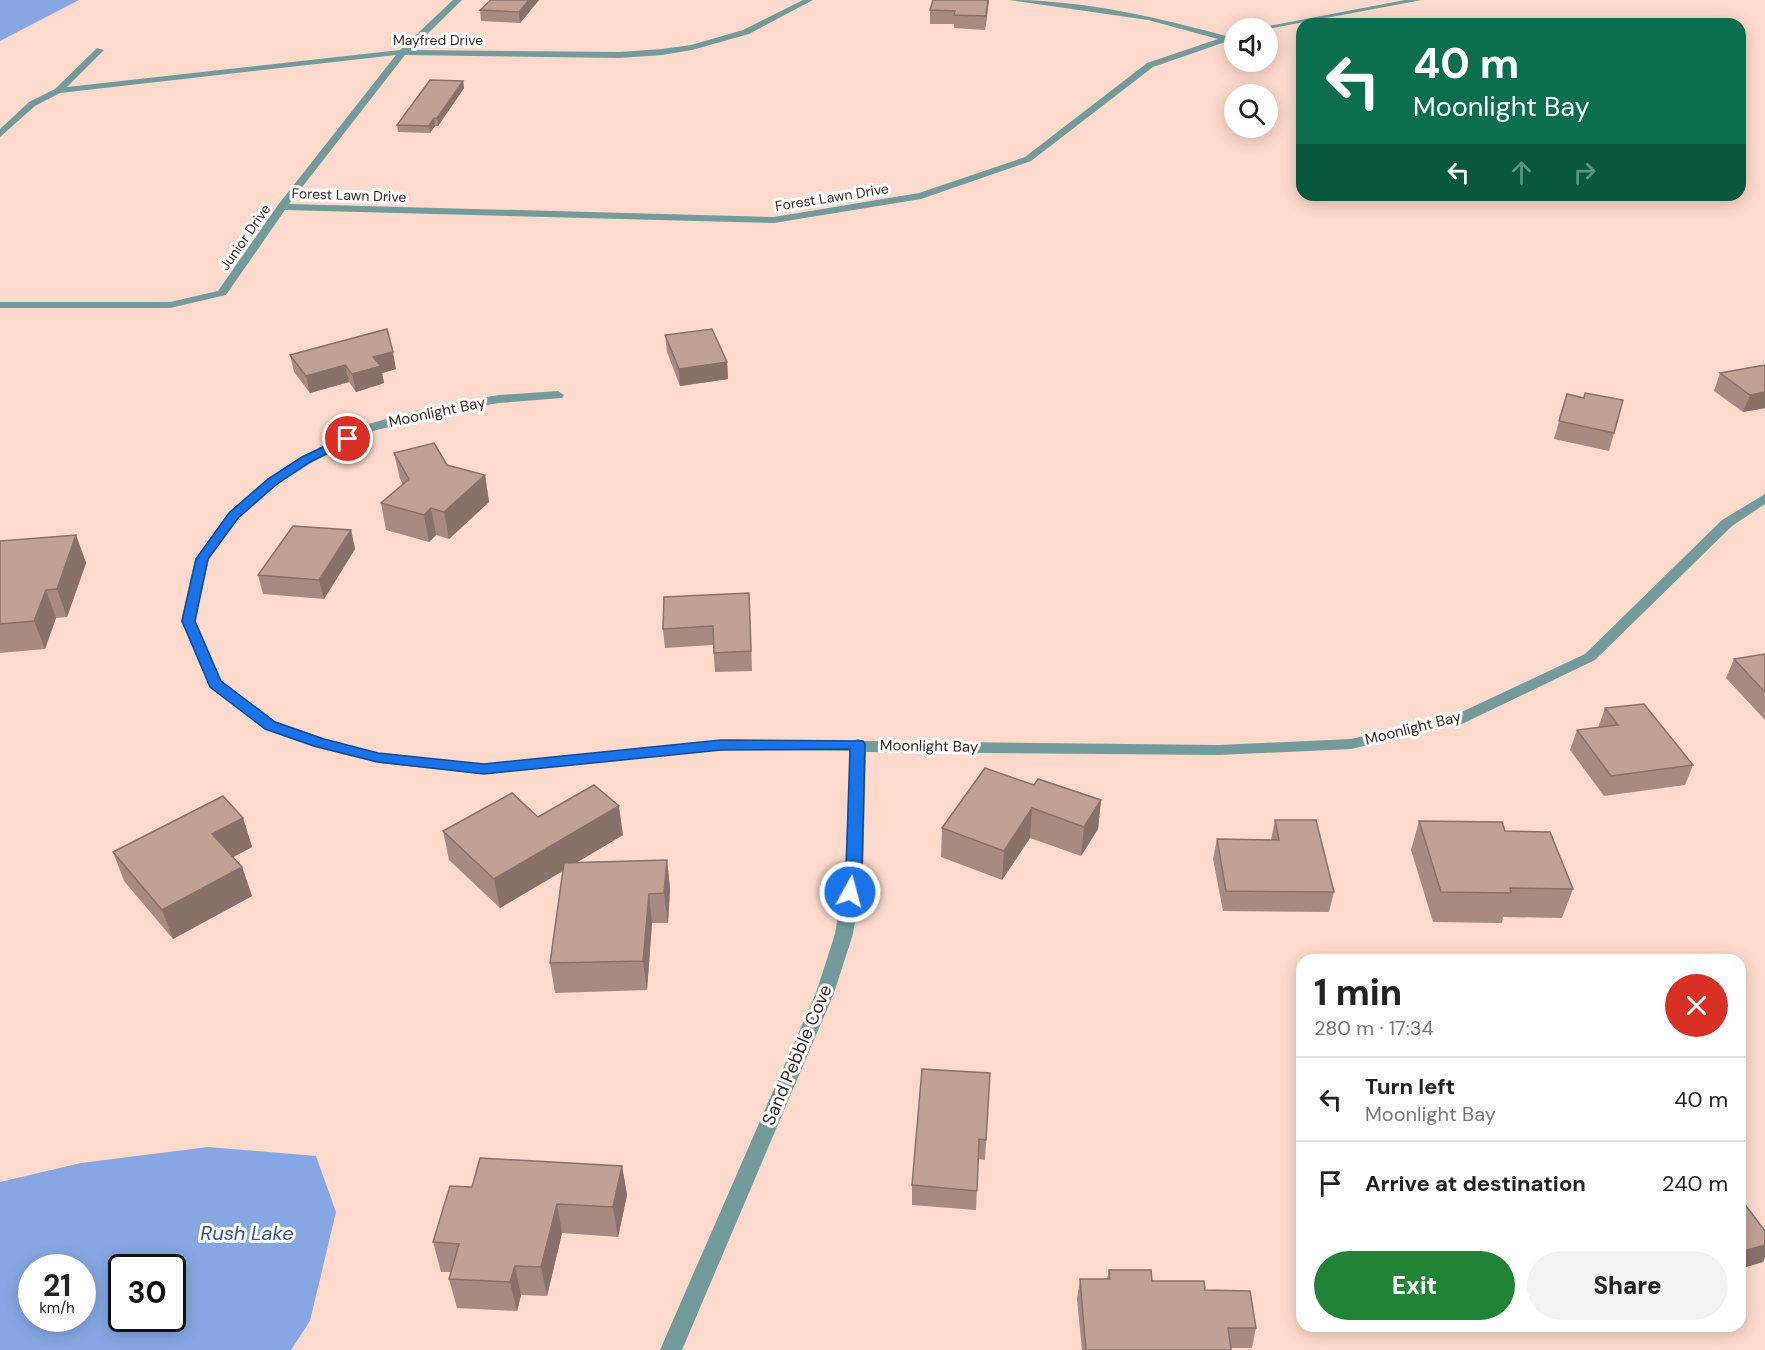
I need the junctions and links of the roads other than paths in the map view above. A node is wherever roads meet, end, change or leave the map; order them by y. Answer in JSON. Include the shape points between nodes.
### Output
{"nodes":[{"id":1,"x":458,"y":0,"type":"edge"},
{"id":2,"x":809,"y":0,"type":"edge"},
{"id":3,"x":1013,"y":0,"type":"edge"},
{"id":4,"x":1418,"y":0,"type":"edge"},
{"id":5,"x":1318,"y":18,"type":"edge"},
{"id":6,"x":1296,"y":22,"type":"edge"},
{"id":7,"x":1278,"y":25,"type":"edge"},
{"id":8,"x":1224,"y":36,"type":"edge"},
{"id":9,"x":1224,"y":39,"type":"edge"},
{"id":10,"x":100,"y":50,"type":"dead end"},
{"id":11,"x":403,"y":52,"type":"junction"},
{"id":12,"x":58,"y":91,"type":"junction"},
{"id":13,"x":0,"y":134,"type":"edge"},
{"id":14,"x":282,"y":207,"type":"junction"},
{"id":15,"x":0,"y":305,"type":"edge"},
{"id":16,"x":558,"y":395,"type":"dead end"},
{"id":17,"x":1765,"y":498,"type":"edge"},
{"id":18,"x":858,"y":744,"type":"junction"},
{"id":19,"x":671,"y":1350,"type":"edge"}],
"edges":[{"from":1,"to":11,"type":"street","name":"Junior Drive"},
{"from":2,"to":11,"type":"street","name":"Mayfred Drive","via":[[746,32],[662,52]]},
{"from":3,"to":8,"type":"street","via":[[1148,18]]},
{"from":4,"to":5,"type":"street"},
{"from":6,"to":7,"type":"street"},
{"from":9,"to":14,"type":"street","name":"Forest Lawn Drive","via":[[1150,65],[1028,159],[921,196],[774,220]]},
{"from":10,"to":12,"type":"street"},
{"from":11,"to":12,"type":"street","name":"Mayfred Drive"},
{"from":11,"to":14,"type":"street","name":"Junior Drive"},
{"from":12,"to":13,"type":"street","via":[[32,104]]},
{"from":14,"to":15,"type":"street","name":"Junior Drive","via":[[222,293],[170,305]]},
{"from":16,"to":18,"type":"street","name":"Moonlight Bay","via":[[462,405],[379,425],[306,460],[273,481],[234,515],[202,559],[188,621],[215,684],[270,725],[320,743],[378,758],[484,769],[721,745]]},
{"from":17,"to":18,"type":"street","name":"Moonlight Bay","via":[[1727,523],[1590,657],[1456,720],[1351,744],[1219,750]]},
{"from":18,"to":19,"type":"street","name":"Sand Pebble Cove","via":[[854,871],[844,934],[825,993]]}]}
